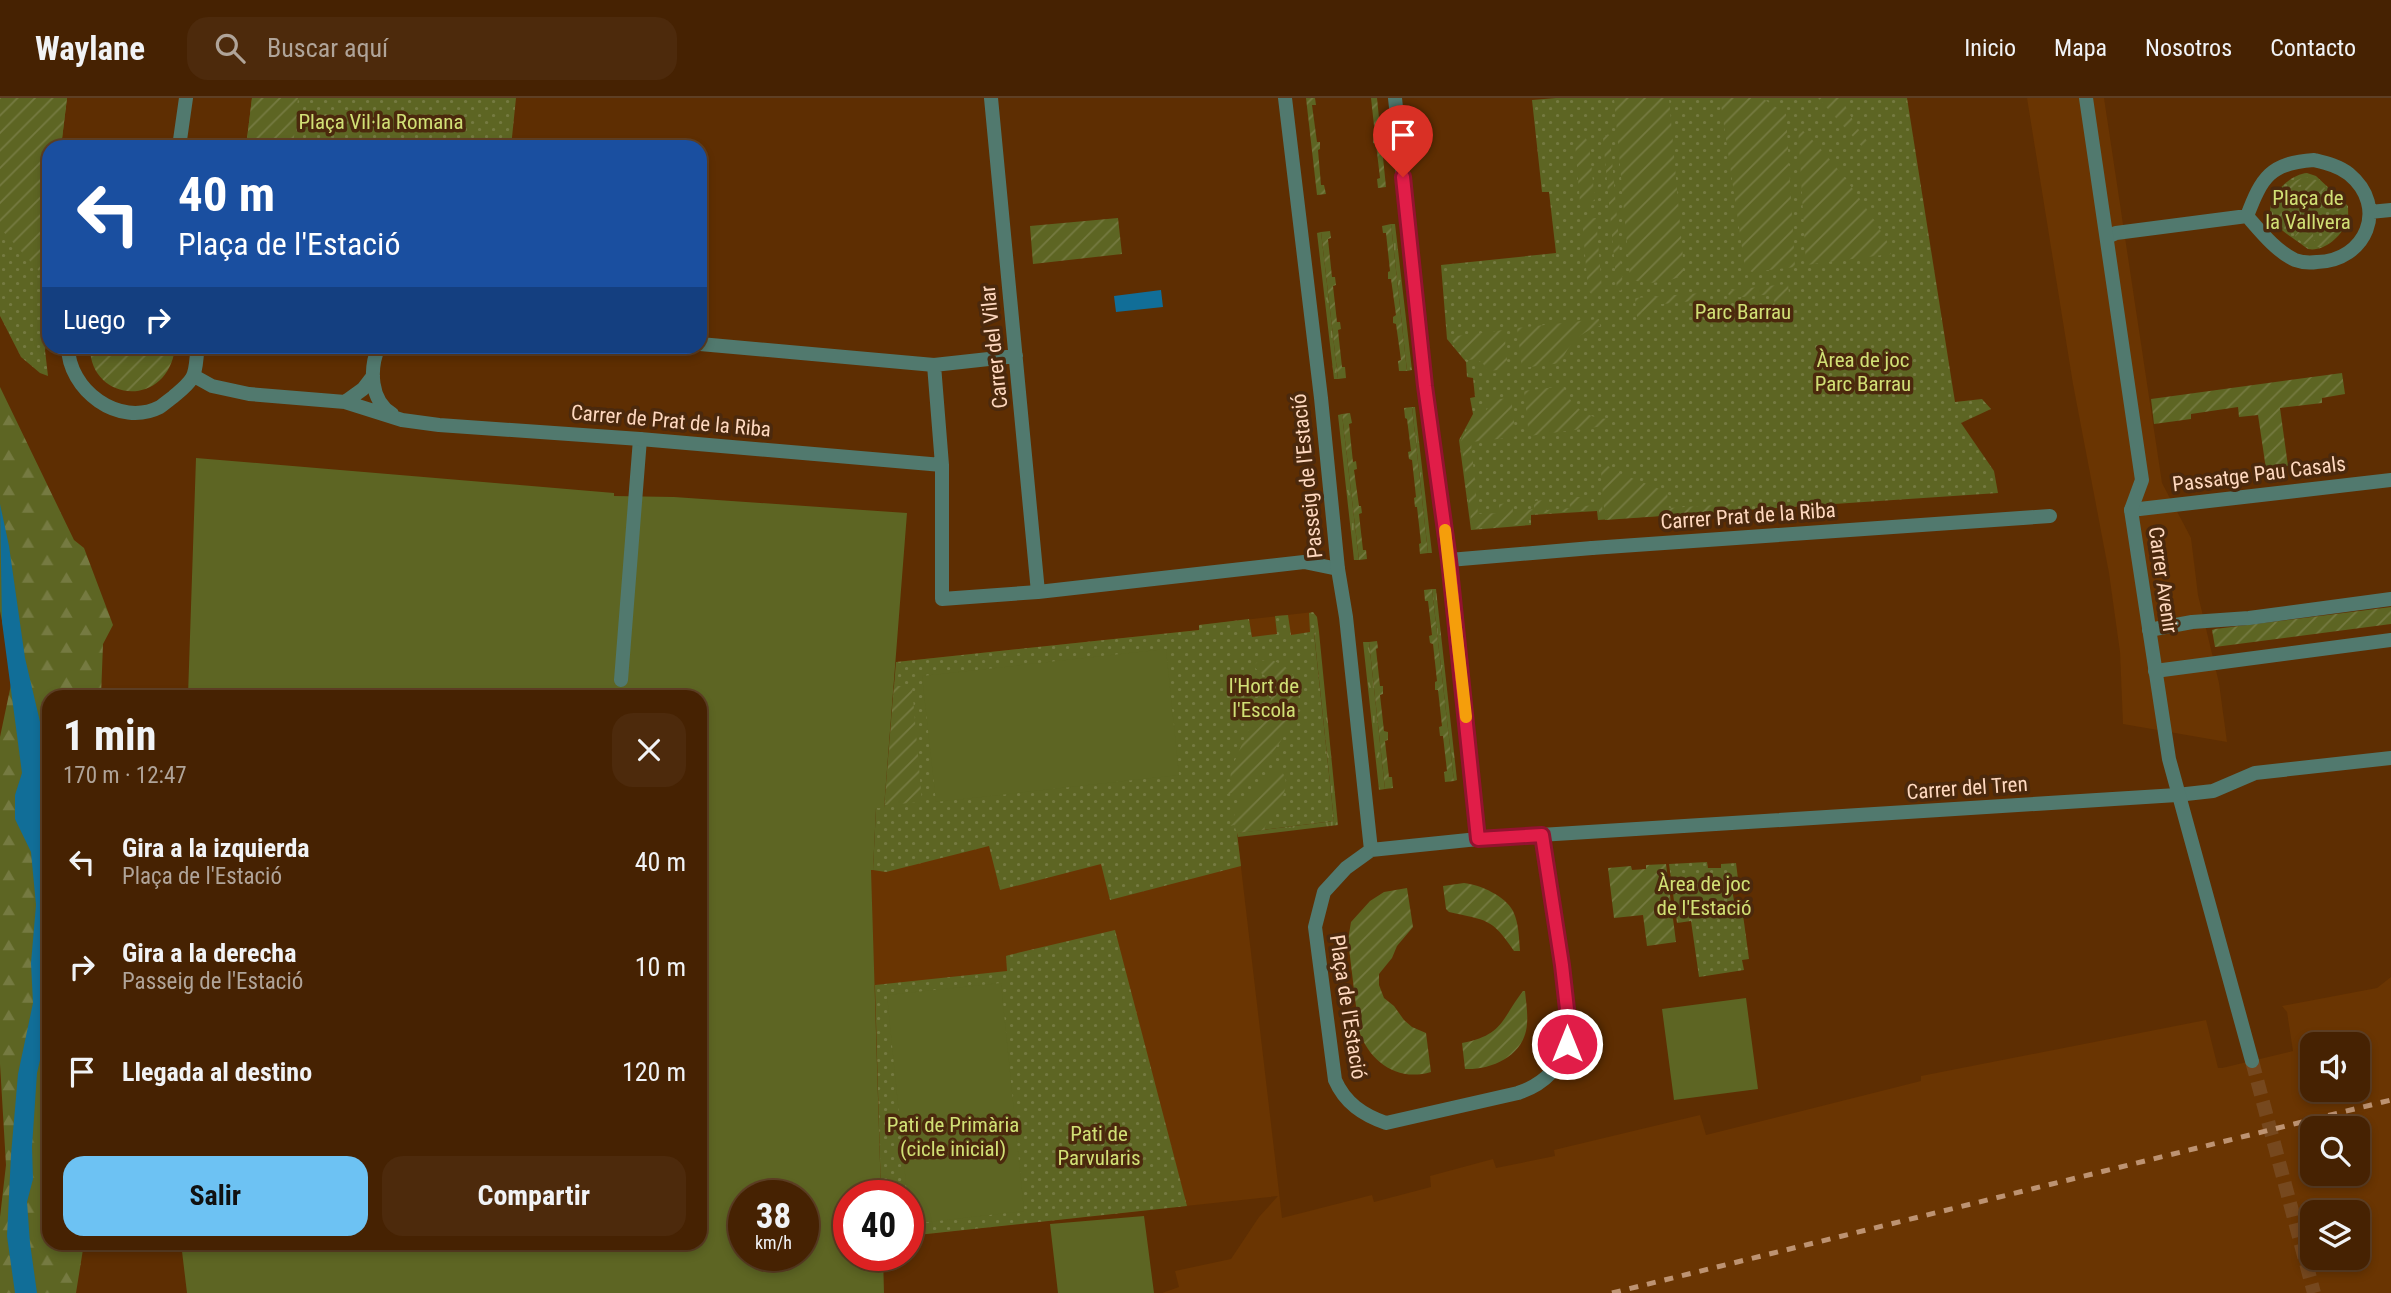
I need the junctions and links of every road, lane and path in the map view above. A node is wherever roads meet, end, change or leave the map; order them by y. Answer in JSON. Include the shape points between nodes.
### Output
{"nodes":[{"id":1,"x":186,"y":98,"type":"edge"},
{"id":2,"x":991,"y":98,"type":"edge"},
{"id":3,"x":1285,"y":98,"type":"edge"},
{"id":4,"x":1395,"y":98,"type":"edge"},
{"id":5,"x":2086,"y":98,"type":"edge"},
{"id":6,"x":180,"y":140,"type":"edge"},
{"id":7,"x":2391,"y":210,"type":"edge"},
{"id":8,"x":2370,"y":212,"type":"junction"},
{"id":9,"x":2247,"y":216,"type":"junction"},
{"id":10,"x":2107,"y":237,"type":"junction"},
{"id":11,"x":707,"y":345,"type":"edge"},
{"id":12,"x":69,"y":354,"type":"edge"},
{"id":13,"x":197,"y":354,"type":"edge"},
{"id":14,"x":376,"y":354,"type":"edge"},
{"id":15,"x":1016,"y":356,"type":"junction"},
{"id":16,"x":934,"y":365,"type":"junction"},
{"id":17,"x":194,"y":376,"type":"junction"},
{"id":18,"x":373,"y":376,"type":"junction"},
{"id":19,"x":345,"y":402,"type":"junction"},
{"id":20,"x":396,"y":417,"type":"junction"},
{"id":21,"x":640,"y":439,"type":"junction"},
{"id":22,"x":943,"y":465,"type":"junction"},
{"id":23,"x":2391,"y":480,"type":"edge"},
{"id":24,"x":2131,"y":510,"type":"junction"},
{"id":25,"x":2050,"y":516,"type":"dead end"},
{"id":26,"x":1449,"y":560,"type":"junction"},
{"id":27,"x":1338,"y":569,"type":"junction"},
{"id":28,"x":1038,"y":592,"type":"junction"},
{"id":29,"x":2391,"y":599,"type":"edge"},
{"id":30,"x":2149,"y":630,"type":"junction"},
{"id":31,"x":2391,"y":640,"type":"edge"},
{"id":32,"x":2155,"y":671,"type":"junction"},
{"id":33,"x":621,"y":680,"type":"dead end"},
{"id":34,"x":2391,"y":758,"type":"edge"},
{"id":35,"x":2177,"y":795,"type":"junction"},
{"id":36,"x":1542,"y":835,"type":"junction"},
{"id":37,"x":1478,"y":839,"type":"junction"},
{"id":38,"x":1371,"y":850,"type":"junction"},
{"id":39,"x":2252,"y":1061,"type":"tunnel mouth"}],
"edges":[{"from":1,"to":6,"type":"street"},
{"from":2,"to":15,"type":"street","name":"Carrer del Vilar"},
{"from":3,"to":27,"type":"street","name":"Passeig de l'Estació"},
{"from":4,"to":26,"type":"street","via":[[1425,386]]},
{"from":5,"to":10,"type":"street","name":"Carrer Avenir"},
{"from":7,"to":8,"type":"street"},
{"from":8,"to":9,"type":"street","via":[[2369,225],[2358,245],[2342,256],[2308,263],[2283,252]]},
{"from":8,"to":9,"type":"street","via":[[2363,190],[2348,174],[2314,160],[2291,162],[2272,171],[2256,192]]},
{"from":9,"to":10,"type":"street"},
{"from":10,"to":24,"type":"street","name":"Carrer Avenir","via":[[2142,480]]},
{"from":11,"to":16,"type":"street"},
{"from":12,"to":17,"type":"street","via":[[71,367],[90,396],[111,408],[138,412],[159,407]]},
{"from":13,"to":17,"type":"street"},
{"from":14,"to":18,"type":"street"},
{"from":15,"to":16,"type":"street"},
{"from":15,"to":28,"type":"street","name":"Carrer del Vilar"},
{"from":16,"to":22,"type":"street"},
{"from":17,"to":19,"type":"street","name":"Carrer de Prat de la Riba","via":[[212,386],[249,394]]},
{"from":18,"to":19,"type":"street"},
{"from":18,"to":20,"type":"street","via":[[380,404]]},
{"from":19,"to":20,"type":"street","name":"Carrer de Prat de la Riba"},
{"from":20,"to":21,"type":"street","name":"Carrer de Prat de la Riba","via":[[439,425]]},
{"from":21,"to":22,"type":"street","name":"Carrer de Prat de la Riba"},
{"from":21,"to":33,"type":"street"},
{"from":22,"to":28,"type":"street","via":[[942,599]]},
{"from":23,"to":24,"type":"street","name":"Passatge Pau Casals"},
{"from":24,"to":30,"type":"street","name":"Carrer Avenir"},
{"from":25,"to":26,"type":"street","name":"Carrer Prat de la Riba"},
{"from":26,"to":37,"type":"street"},
{"from":27,"to":28,"type":"street","via":[[1304,562]]},
{"from":27,"to":38,"type":"street","name":"Passeig de l'Estació"},
{"from":29,"to":30,"type":"street"},
{"from":30,"to":32,"type":"street","name":"Carrer Avenir"},
{"from":31,"to":32,"type":"street"},
{"from":32,"to":35,"type":"street","name":"Carrer Avenir"},
{"from":34,"to":35,"type":"street","name":"Carrer del Tren","via":[[2255,773],[2213,791]]},
{"from":35,"to":36,"type":"street","name":"Carrer del Tren"},
{"from":35,"to":39,"type":"street","name":"Carrer Avenir"},
{"from":36,"to":37,"type":"street"},
{"from":36,"to":38,"type":"street","name":"Plaça de l'Estació","via":[[1569,1027],[1559,1063],[1532,1088],[1386,1123],[1365,1115],[1341,1094],[1335,1080],[1315,927],[1324,892]]},
{"from":37,"to":38,"type":"street"}]}
